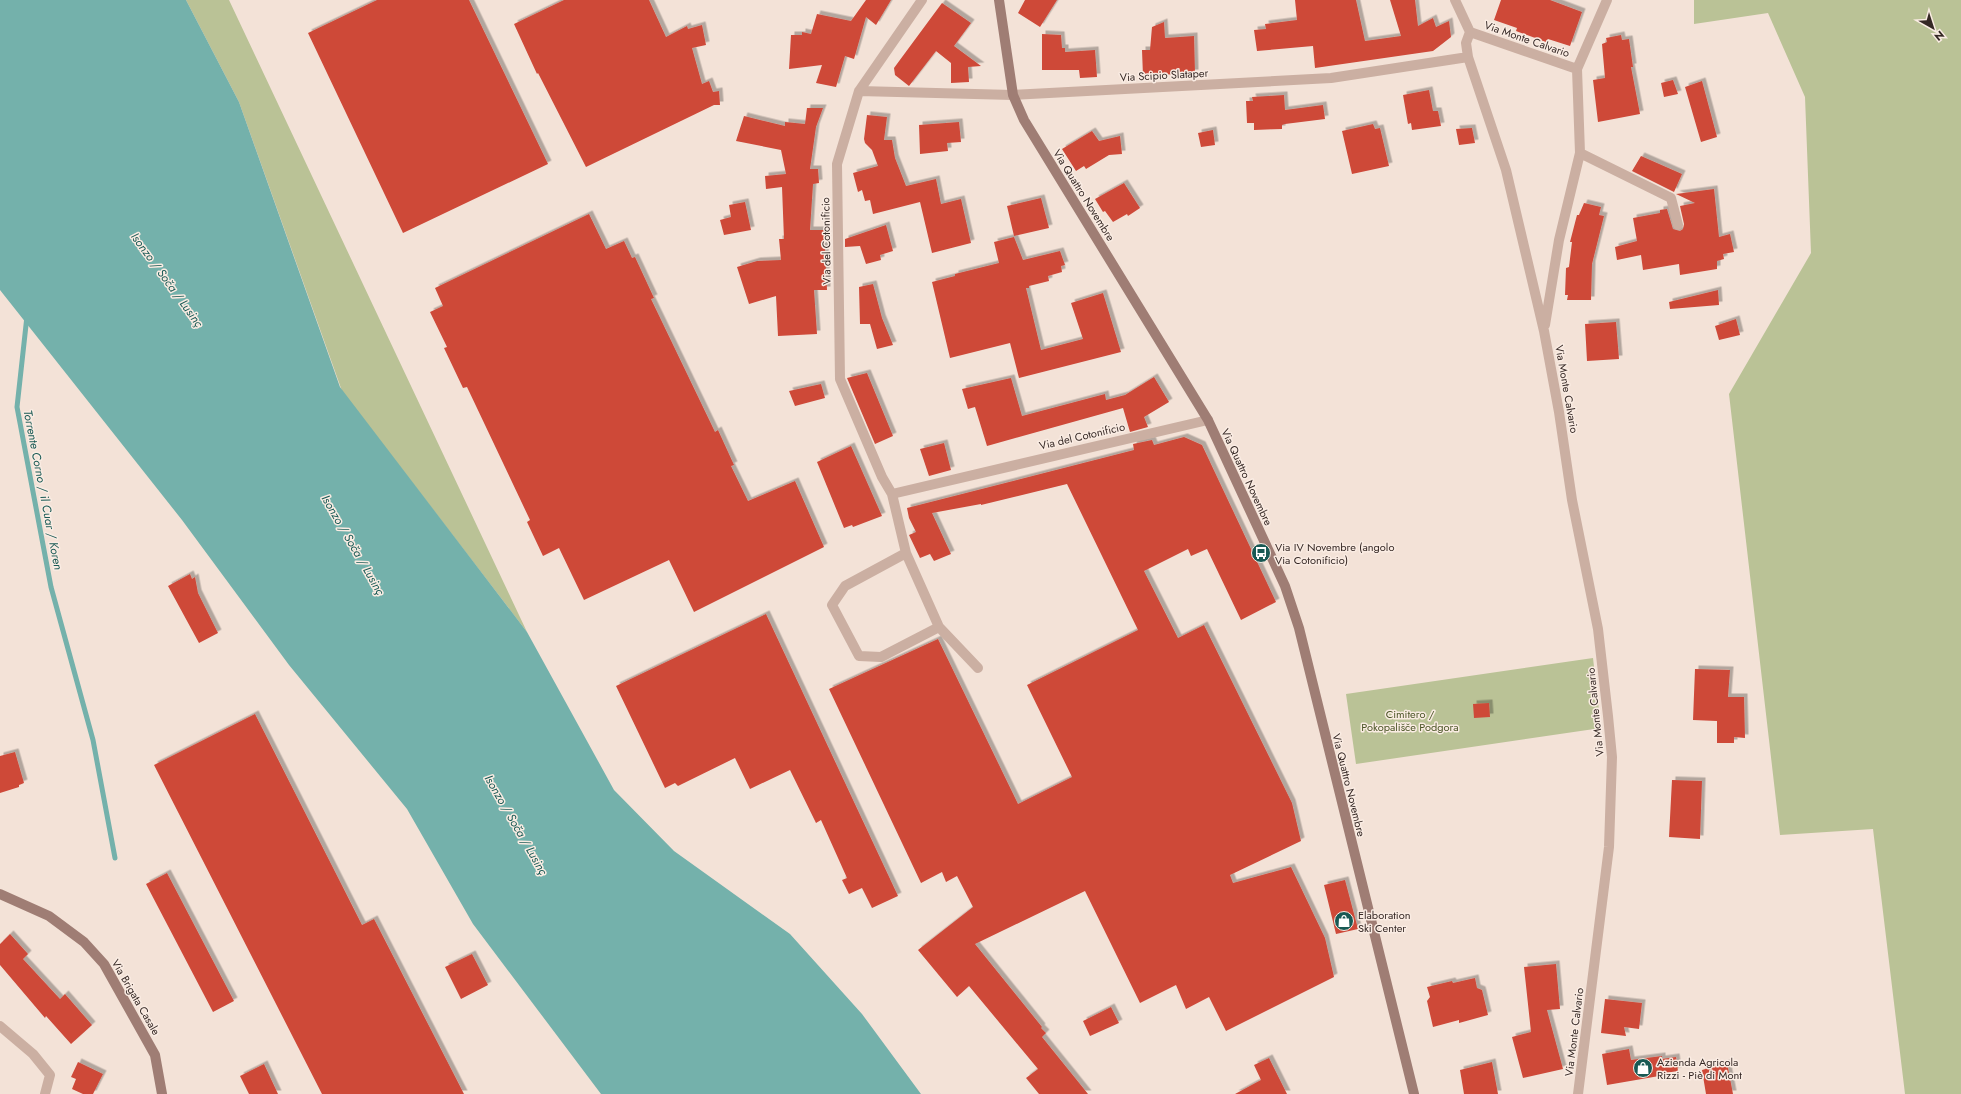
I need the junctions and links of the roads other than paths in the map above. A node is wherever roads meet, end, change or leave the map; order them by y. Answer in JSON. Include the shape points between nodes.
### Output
{"nodes":[{"id":1,"x":922,"y":0,"type":"edge"},
{"id":2,"x":999,"y":0,"type":"edge"},
{"id":3,"x":1455,"y":0,"type":"edge"},
{"id":4,"x":1607,"y":0,"type":"edge"},
{"id":5,"x":1470,"y":32,"type":"junction"},
{"id":6,"x":1468,"y":57,"type":"junction"},
{"id":7,"x":1577,"y":70,"type":"junction"},
{"id":8,"x":859,"y":91,"type":"junction"},
{"id":9,"x":1013,"y":95,"type":"junction"},
{"id":10,"x":1580,"y":152,"type":"junction"},
{"id":11,"x":1678,"y":224,"type":"dead end"},
{"id":12,"x":1544,"y":331,"type":"junction"},
{"id":13,"x":1208,"y":420,"type":"junction"},
{"id":14,"x":892,"y":494,"type":"junction"},
{"id":15,"x":906,"y":553,"type":"junction"},
{"id":16,"x":939,"y":627,"type":"junction"},
{"id":17,"x":978,"y":668,"type":"dead end"},
{"id":18,"x":0,"y":894,"type":"edge"},
{"id":19,"x":0,"y":1026,"type":"edge"},
{"id":20,"x":45,"y":1094,"type":"edge"},
{"id":21,"x":162,"y":1094,"type":"edge"},
{"id":22,"x":1414,"y":1094,"type":"edge"},
{"id":23,"x":1578,"y":1094,"type":"edge"}],
"edges":[{"from":1,"to":8,"type":"street","name":"Via del Cotonificio"},
{"from":2,"to":9,"type":"main road","name":"Via Quattro Novembre"},
{"from":3,"to":5,"type":"street"},
{"from":4,"to":7,"type":"street","name":"Via Monte Calvario"},
{"from":5,"to":6,"type":"street","name":"Via Monte Calvario","via":[[1466,43]]},
{"from":5,"to":7,"type":"street","name":"Via Monte Calvario"},
{"from":6,"to":9,"type":"street","name":"Via Scipio Slataper","via":[[1331,78]]},
{"from":6,"to":12,"type":"street","name":"Via Monte Calvario","via":[[1506,170]]},
{"from":7,"to":10,"type":"street","name":"Via Monte Calvario"},
{"from":8,"to":9,"type":"street","name":"Via Scipio Slataper"},
{"from":8,"to":14,"type":"street","name":"Via del Cotonificio","via":[[837,164],[840,379],[882,477]]},
{"from":9,"to":13,"type":"main road","name":"Via Quattro Novembre","via":[[1024,120]]},
{"from":10,"to":11,"type":"street","via":[[1671,198]]},
{"from":10,"to":12,"type":"street","name":"Via Monte Calvario","via":[[1559,240]]},
{"from":12,"to":23,"type":"street","name":"Via Monte Calvario","via":[[1572,500],[1598,629],[1612,757],[1609,847]]},
{"from":13,"to":14,"type":"street","name":"Via del Cotonificio"},
{"from":13,"to":22,"type":"main road","name":"Via Quattro Novembre","via":[[1285,586],[1299,628]]},
{"from":14,"to":15,"type":"street","name":"Via del Cotonificio"},
{"from":15,"to":16,"type":"street","name":"Via del Cotonificio"},
{"from":15,"to":16,"type":"street","via":[[845,586],[832,605],[859,656],[881,657]]},
{"from":16,"to":17,"type":"street","name":"Via del Cotonificio"},
{"from":18,"to":21,"type":"main road","name":"Via Brigata Casale","via":[[49,916],[84,942],[104,964],[155,1055]]},
{"from":19,"to":20,"type":"street","via":[[33,1054],[50,1075]]}]}
